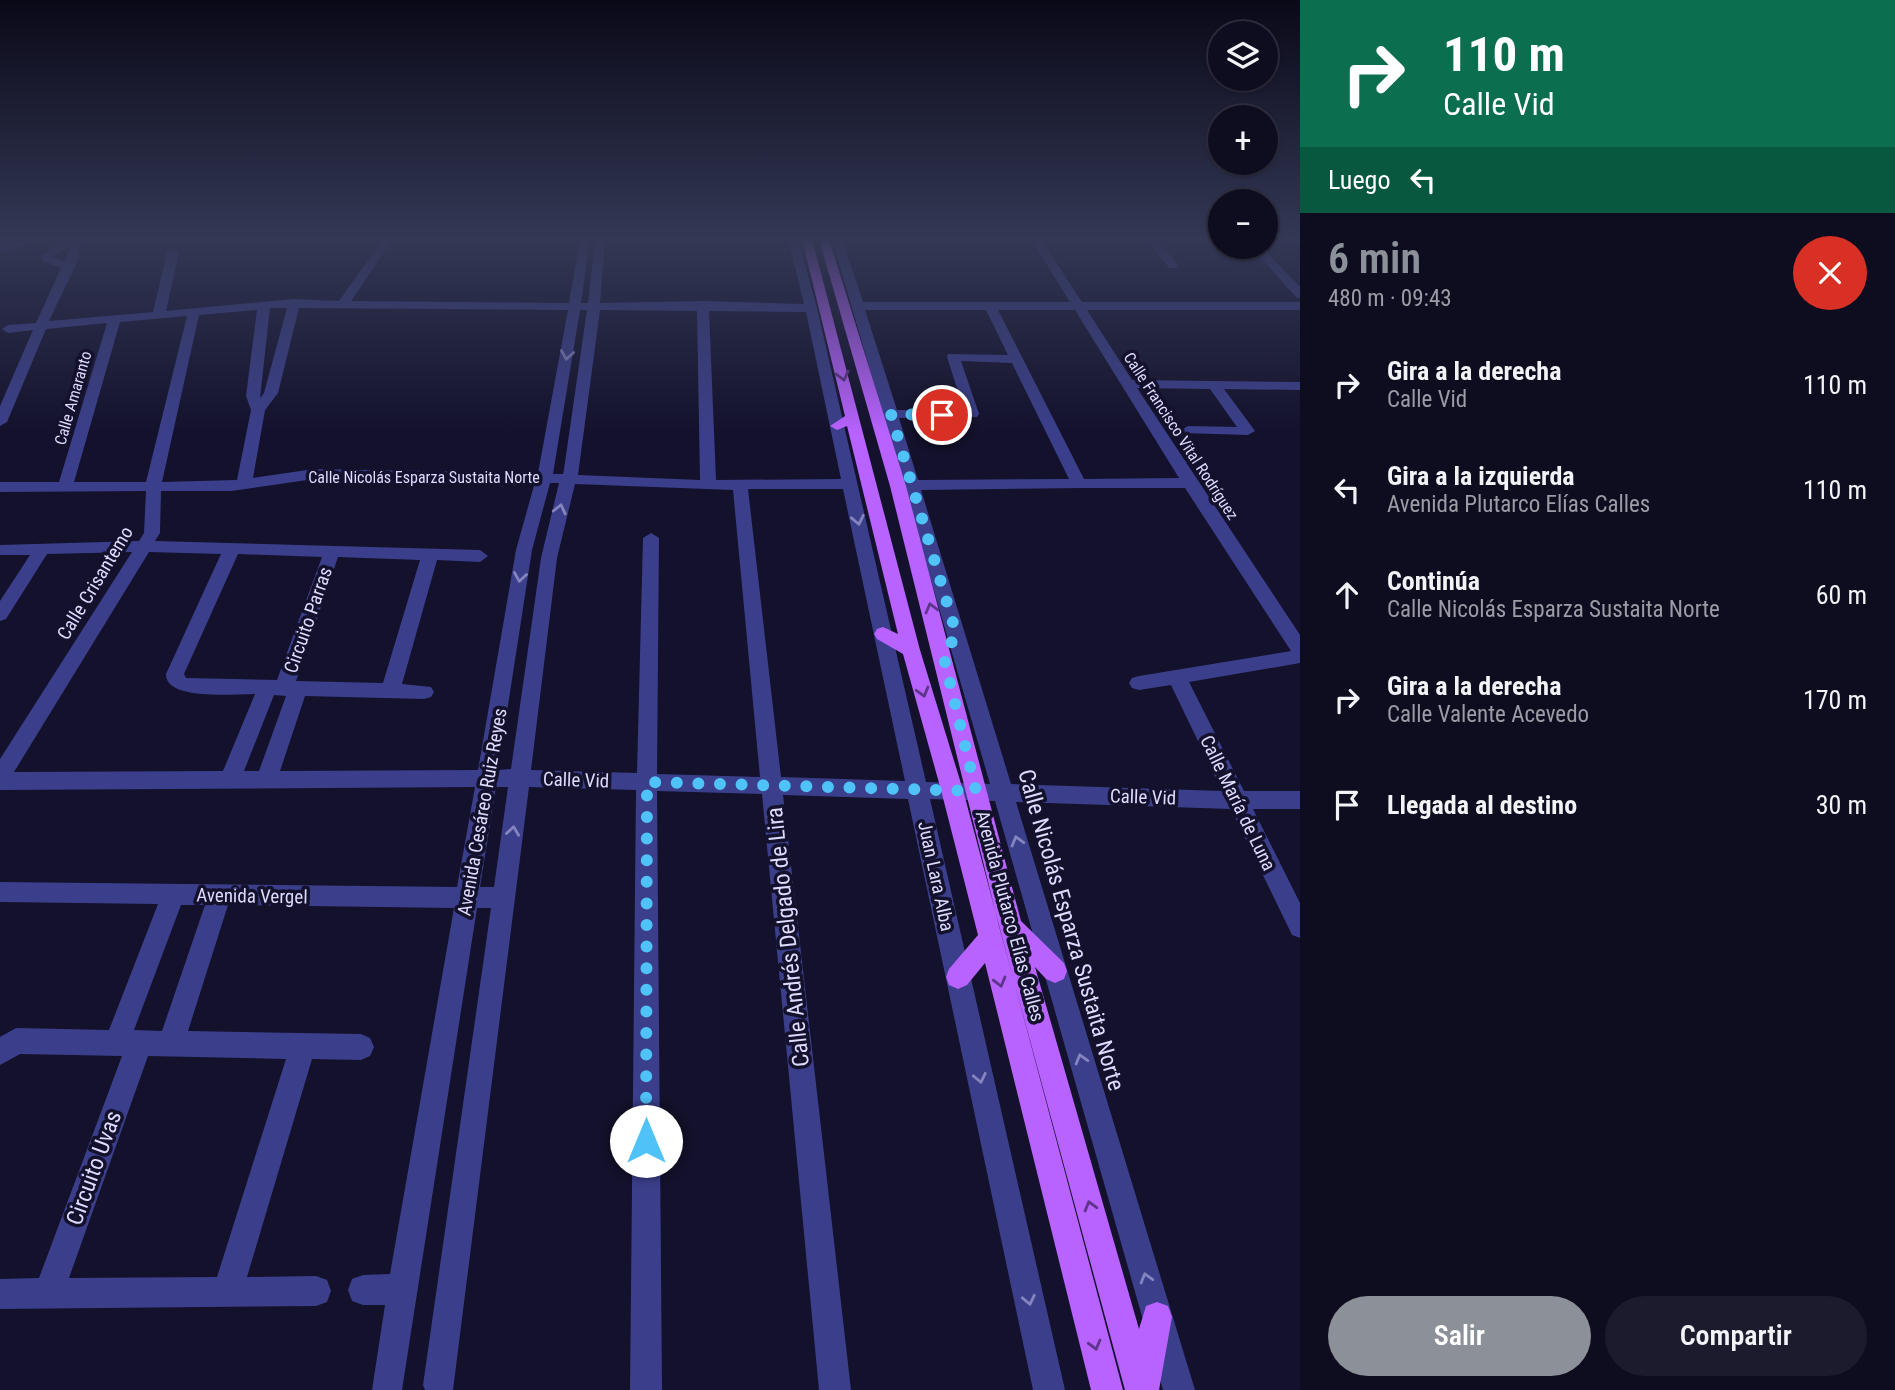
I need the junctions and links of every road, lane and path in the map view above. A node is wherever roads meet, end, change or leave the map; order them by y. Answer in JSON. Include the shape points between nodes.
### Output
{"nodes":[{"id":1,"x":294,"y":303,"type":"edge"},
{"id":2,"x":51,"y":304,"type":"edge"},
{"id":3,"x":161,"y":304,"type":"edge"},
{"id":4,"x":281,"y":304,"type":"edge"},
{"id":5,"x":444,"y":304,"type":"edge"},
{"id":6,"x":810,"y":304,"type":"edge"},
{"id":7,"x":829,"y":304,"type":"edge"},
{"id":8,"x":836,"y":304,"type":"edge"},
{"id":9,"x":1077,"y":304,"type":"edge"},
{"id":10,"x":264,"y":305,"type":"junction"},
{"id":11,"x":575,"y":305,"type":"junction"},
{"id":12,"x":703,"y":305,"type":"junction"},
{"id":13,"x":594,"y":306,"type":"junction"},
{"id":14,"x":856,"y":306,"type":"joint"},
{"id":15,"x":1300,"y":306,"type":"edge"},
{"id":16,"x":991,"y":307,"type":"junction"},
{"id":17,"x":1079,"y":307,"type":"junction"},
{"id":18,"x":811,"y":308,"type":"junction"},
{"id":19,"x":194,"y":311,"type":"junction"},
{"id":20,"x":159,"y":314,"type":"junction"},
{"id":21,"x":115,"y":319,"type":"junction"},
{"id":22,"x":43,"y":325,"type":"junction"},
{"id":23,"x":8,"y":329,"type":"dead end"},
{"id":24,"x":845,"y":349,"type":"junction"},
{"id":25,"x":1017,"y":359,"type":"junction"},
{"id":26,"x":1128,"y":384,"type":"junction"},
{"id":27,"x":1214,"y":385,"type":"junction"},
{"id":28,"x":1297,"y":389,"type":"edge"},
{"id":29,"x":258,"y":410,"type":"junction"},
{"id":30,"x":886,"y":415,"type":"junction"},
{"id":31,"x":0,"y":422,"type":"edge"},
{"id":32,"x":845,"y":422,"type":"junction"},
{"id":33,"x":1188,"y":430,"type":"dead end"},
{"id":34,"x":544,"y":478,"type":"junction"},
{"id":35,"x":569,"y":479,"type":"junction"},
{"id":36,"x":244,"y":483,"type":"junction"},
{"id":37,"x":1190,"y":483,"type":"junction"},
{"id":38,"x":849,"y":484,"type":"junction"},
{"id":39,"x":708,"y":485,"type":"junction"},
{"id":40,"x":740,"y":485,"type":"junction"},
{"id":41,"x":912,"y":485,"type":"junction"},
{"id":42,"x":1079,"y":485,"type":"junction"},
{"id":43,"x":153,"y":486,"type":"junction"},
{"id":44,"x":0,"y":487,"type":"edge"},
{"id":45,"x":65,"y":487,"type":"junction"},
{"id":46,"x":651,"y":538,"type":"dead end"},
{"id":47,"x":144,"y":546,"type":"junction"},
{"id":48,"x":232,"y":548,"type":"junction"},
{"id":49,"x":0,"y":550,"type":"edge"},
{"id":50,"x":41,"y":551,"type":"junction"},
{"id":51,"x":331,"y":551,"type":"junction"},
{"id":52,"x":430,"y":555,"type":"junction"},
{"id":53,"x":480,"y":556,"type":"dead end"},
{"id":54,"x":0,"y":615,"type":"edge"},
{"id":55,"x":956,"y":633,"type":"junction"},
{"id":56,"x":883,"y":634,"type":"junction"},
{"id":57,"x":1300,"y":649,"type":"edge"},
{"id":58,"x":911,"y":650,"type":"junction"},
{"id":59,"x":1300,"y":656,"type":"edge"},
{"id":60,"x":944,"y":658,"type":"junction"},
{"id":61,"x":1178,"y":678,"type":"junction"},
{"id":62,"x":1139,"y":683,"type":"dead end"},
{"id":63,"x":283,"y":689,"type":"junction"},
{"id":64,"x":390,"y":691,"type":"junction"},
{"id":65,"x":424,"y":692,"type":"dead end"},
{"id":66,"x":231,"y":778,"type":"junction"},
{"id":67,"x":267,"y":778,"type":"junction"},
{"id":68,"x":487,"y":778,"type":"junction"},
{"id":69,"x":520,"y":778,"type":"junction"},
{"id":70,"x":0,"y":779,"type":"edge"},
{"id":71,"x":647,"y":782,"type":"junction"},
{"id":72,"x":772,"y":785,"type":"junction"},
{"id":73,"x":952,"y":789,"type":"junction"},
{"id":74,"x":917,"y":790,"type":"junction"},
{"id":75,"x":976,"y":791,"type":"junction"},
{"id":76,"x":1003,"y":792,"type":"junction"},
{"id":77,"x":1236,"y":800,"type":"junction"},
{"id":78,"x":1300,"y":800,"type":"edge"},
{"id":79,"x":0,"y":892,"type":"edge"},
{"id":80,"x":173,"y":895,"type":"junction"},
{"id":81,"x":220,"y":895,"type":"junction"},
{"id":82,"x":504,"y":898,"type":"junction"},
{"id":83,"x":467,"y":899,"type":"junction"},
{"id":84,"x":1011,"y":926,"type":"junction"},
{"id":85,"x":1300,"y":927,"type":"edge"},
{"id":86,"x":989,"y":940,"type":"junction"},
{"id":87,"x":1055,"y":971,"type":"junction"},
{"id":88,"x":958,"y":977,"type":"junction"},
{"id":89,"x":128,"y":1042,"type":"junction"},
{"id":90,"x":171,"y":1043,"type":"junction"},
{"id":91,"x":303,"y":1046,"type":"junction"},
{"id":92,"x":361,"y":1047,"type":"dead end"},
{"id":93,"x":1,"y":1049,"type":"edge"},
{"id":94,"x":403,"y":1289,"type":"junction"},
{"id":95,"x":362,"y":1290,"type":"dead end"},
{"id":96,"x":228,"y":1291,"type":"junction"},
{"id":97,"x":316,"y":1291,"type":"dead end"},
{"id":98,"x":0,"y":1294,"type":"edge"},
{"id":99,"x":48,"y":1294,"type":"junction"},
{"id":100,"x":1157,"y":1317,"type":"junction"},
{"id":101,"x":439,"y":1385,"type":"dead end"},
{"id":102,"x":387,"y":1387,"type":"dead end"},
{"id":103,"x":646,"y":1390,"type":"edge"},
{"id":104,"x":835,"y":1390,"type":"edge"},
{"id":105,"x":1049,"y":1390,"type":"edge"},
{"id":106,"x":1107,"y":1390,"type":"edge"},
{"id":107,"x":1142,"y":1390,"type":"edge"},
{"id":108,"x":1179,"y":1390,"type":"edge"}],
"edges":[{"from":1,"to":29,"type":"street","via":[[271,393]]},
{"from":2,"to":22,"type":"street"},
{"from":3,"to":20,"type":"street"},
{"from":4,"to":10,"type":"street"},
{"from":5,"to":11,"type":"street"},
{"from":6,"to":18,"type":"street"},
{"from":7,"to":24,"type":"main road","name":"Avenida Plutarco Elías Calles"},
{"from":8,"to":24,"type":"main road","name":"Avenida Plutarco Elías Calles"},
{"from":9,"to":17,"type":"street","name":"Calle Francisco Vital Rodríguez"},
{"from":10,"to":19,"type":"street"},
{"from":10,"to":29,"type":"street","via":[[253,396]]},
{"from":11,"to":13,"type":"street"},
{"from":11,"to":34,"type":"street","name":"Avenida Cesáreo Ruiz Reyes","one_way":true},
{"from":12,"to":13,"type":"street"},
{"from":12,"to":18,"type":"street"},
{"from":12,"to":39,"type":"street"},
{"from":13,"to":35,"type":"street","name":"Avenida Cesáreo Ruiz Reyes"},
{"from":14,"to":16,"type":"street"},
{"from":14,"to":24,"type":"street"},
{"from":15,"to":17,"type":"street"},
{"from":16,"to":17,"type":"street"},
{"from":16,"to":25,"type":"street"},
{"from":17,"to":26,"type":"street","name":"Calle Francisco Vital Rodríguez"},
{"from":18,"to":24,"type":"street"},
{"from":19,"to":20,"type":"street"},
{"from":19,"to":43,"type":"street","name":"Calle Crisantemo"},
{"from":20,"to":21,"type":"street"},
{"from":21,"to":22,"type":"street"},
{"from":21,"to":45,"type":"street","name":"Calle Amaranto"},
{"from":22,"to":23,"type":"street"},
{"from":22,"to":31,"type":"street"},
{"from":24,"to":30,"type":"main road","name":"Avenida Plutarco Elías Calles"},
{"from":24,"to":32,"type":"main road","name":"Avenida Plutarco Elías Calles","one_way":true},
{"from":25,"to":30,"type":"street","via":[[953,357],[972,414]]},
{"from":25,"to":42,"type":"street"},
{"from":26,"to":27,"type":"street"},
{"from":26,"to":37,"type":"street","name":"Calle Francisco Vital Rodríguez"},
{"from":27,"to":28,"type":"street"},
{"from":27,"to":33,"type":"street","via":[[1248,430]]},
{"from":29,"to":36,"type":"street"},
{"from":30,"to":41,"type":"street","name":"Calle Nicolás Esparza Sustaita Norte"},
{"from":60,"to":30,"type":"main road","name":"Avenida Plutarco Elías Calles","one_way":true},
{"from":32,"to":38,"type":"street","name":"Juan Lara Alba"},
{"from":32,"to":58,"type":"main road","name":"Avenida Plutarco Elías Calles"},
{"from":34,"to":35,"type":"street","name":"Calle Nicolás Esparza Sustaita Norte"},
{"from":34,"to":36,"type":"street","name":"Calle Nicolás Esparza Sustaita Norte","via":[[314,474]]},
{"from":34,"to":68,"type":"street","name":"Avenida Cesáreo Ruiz Reyes","one_way":true,"via":[[524,550]]},
{"from":35,"to":39,"type":"street","name":"Calle Nicolás Esparza Sustaita Norte"},
{"from":69,"to":35,"type":"street","name":"Avenida Cesáreo Ruiz Reyes","one_way":true,"via":[[549,558]]},
{"from":36,"to":43,"type":"street","name":"Calle Nicolás Esparza Sustaita Norte"},
{"from":37,"to":42,"type":"street"},
{"from":37,"to":57,"type":"street","name":"Calle Francisco Vital Rodríguez"},
{"from":38,"to":40,"type":"street","name":"Calle Nicolás Esparza Sustaita Norte"},
{"from":38,"to":56,"type":"street","name":"Juan Lara Alba","one_way":true},
{"from":39,"to":40,"type":"street","name":"Calle Nicolás Esparza Sustaita Norte"},
{"from":40,"to":72,"type":"street","name":"Calle Andrés Delgado de Lira"},
{"from":41,"to":42,"type":"street"},
{"from":41,"to":55,"type":"street","name":"Calle Nicolás Esparza Sustaita Norte"},
{"from":43,"to":45,"type":"street","name":"Calle Nicolás Esparza Sustaita Norte"},
{"from":43,"to":47,"type":"street","name":"Calle Crisantemo","via":[[152,533]]},
{"from":44,"to":45,"type":"street","name":"Calle Nicolás Esparza Sustaita Norte"},
{"from":46,"to":71,"type":"street"},
{"from":47,"to":48,"type":"street","name":"Circuito Parras"},
{"from":47,"to":50,"type":"street","name":"Circuito Parras"},
{"from":47,"to":70,"type":"street","name":"Calle Crisantemo"},
{"from":48,"to":51,"type":"street","name":"Circuito Parras"},
{"from":48,"to":63,"type":"street","name":"Circuito Parras","via":[[175,677],[182,685]]},
{"from":49,"to":50,"type":"street","name":"Circuito Parras"},
{"from":50,"to":54,"type":"street"},
{"from":51,"to":52,"type":"street","name":"Circuito Parras"},
{"from":51,"to":63,"type":"street","name":"Circuito Parras"},
{"from":52,"to":53,"type":"street","name":"Circuito Parras"},
{"from":52,"to":64,"type":"street"},
{"from":55,"to":60,"type":"main road"},
{"from":55,"to":76,"type":"street","name":"Calle Nicolás Esparza Sustaita Norte"},
{"from":56,"to":58,"type":"main road"},
{"from":56,"to":74,"type":"street","name":"Juan Lara Alba"},
{"from":58,"to":73,"type":"main road","name":"Avenida Plutarco Elías Calles","one_way":true},
{"from":59,"to":61,"type":"street"},
{"from":60,"to":75,"type":"main road","name":"Avenida Plutarco Elías Calles"},
{"from":61,"to":62,"type":"street"},
{"from":61,"to":77,"type":"street","name":"Calle María de Luna"},
{"from":63,"to":64,"type":"street","name":"Circuito Parras"},
{"from":63,"to":66,"type":"street","name":"Circuito Parras"},
{"from":63,"to":67,"type":"street","name":"Circuito Parras"},
{"from":64,"to":65,"type":"street","name":"Circuito Parras"},
{"from":66,"to":67,"type":"street","name":"Calle Vid"},
{"from":66,"to":70,"type":"street","name":"Calle Vid"},
{"from":67,"to":68,"type":"street","name":"Calle Vid"},
{"from":68,"to":69,"type":"street","name":"Calle Vid"},
{"from":68,"to":83,"type":"street","name":"Avenida Cesáreo Ruiz Reyes"},
{"from":69,"to":71,"type":"street","name":"Calle Vid"},
{"from":82,"to":69,"type":"street","name":"Avenida Cesáreo Ruiz Reyes","one_way":true},
{"from":71,"to":72,"type":"street","name":"Calle Vid"},
{"from":71,"to":103,"type":"street"},
{"from":72,"to":74,"type":"street","name":"Calle Vid"},
{"from":72,"to":104,"type":"street","name":"Calle Andrés Delgado de Lira"},
{"from":73,"to":74,"type":"street","name":"Calle Vid"},
{"from":73,"to":75,"type":"street","name":"Calle Vid"},
{"from":73,"to":86,"type":"main road","name":"Avenida Plutarco Elías Calles"},
{"from":74,"to":88,"type":"street","name":"Juan Lara Alba"},
{"from":75,"to":76,"type":"street","name":"Calle Vid"},
{"from":75,"to":84,"type":"main road","name":"Avenida Plutarco Elías Calles"},
{"from":76,"to":77,"type":"street","name":"Calle Vid"},
{"from":87,"to":76,"type":"street","name":"Calle Nicolás Esparza Sustaita Norte","one_way":true},
{"from":77,"to":78,"type":"street","name":"Calle Vid"},
{"from":77,"to":85,"type":"street","name":"Calle María de Luna"},
{"from":79,"to":80,"type":"street","name":"Avenida Vergel"},
{"from":80,"to":81,"type":"street","name":"Avenida Vergel"},
{"from":80,"to":89,"type":"street","name":"Circuito Uvas"},
{"from":81,"to":83,"type":"street","name":"Avenida Vergel"},
{"from":81,"to":90,"type":"street"},
{"from":82,"to":83,"type":"street","name":"Avenida Vergel"},
{"from":82,"to":101,"type":"street","name":"Avenida Cesáreo Ruiz Reyes"},
{"from":83,"to":94,"type":"street","name":"Avenida Cesáreo Ruiz Reyes"},
{"from":84,"to":87,"type":"main road"},
{"from":107,"to":84,"type":"main road","name":"Avenida Plutarco Elías Calles","one_way":true},
{"from":86,"to":88,"type":"main road"},
{"from":86,"to":106,"type":"main road","name":"Avenida Plutarco Elías Calles","one_way":true},
{"from":100,"to":87,"type":"street","name":"Calle Nicolás Esparza Sustaita Norte","one_way":true},
{"from":88,"to":105,"type":"street","name":"Juan Lara Alba","one_way":true},
{"from":89,"to":90,"type":"street"},
{"from":89,"to":93,"type":"street","via":[[16,1041]]},
{"from":89,"to":99,"type":"street","name":"Circuito Uvas"},
{"from":90,"to":91,"type":"street"},
{"from":91,"to":92,"type":"street"},
{"from":91,"to":96,"type":"street"},
{"from":94,"to":95,"type":"street"},
{"from":94,"to":102,"type":"street","name":"Avenida Cesáreo Ruiz Reyes"},
{"from":96,"to":97,"type":"street"},
{"from":96,"to":99,"type":"street"},
{"from":98,"to":99,"type":"street"},
{"from":100,"to":107,"type":"main road"},
{"from":100,"to":108,"type":"street","name":"Calle Nicolás Esparza Sustaita Norte"}]}
